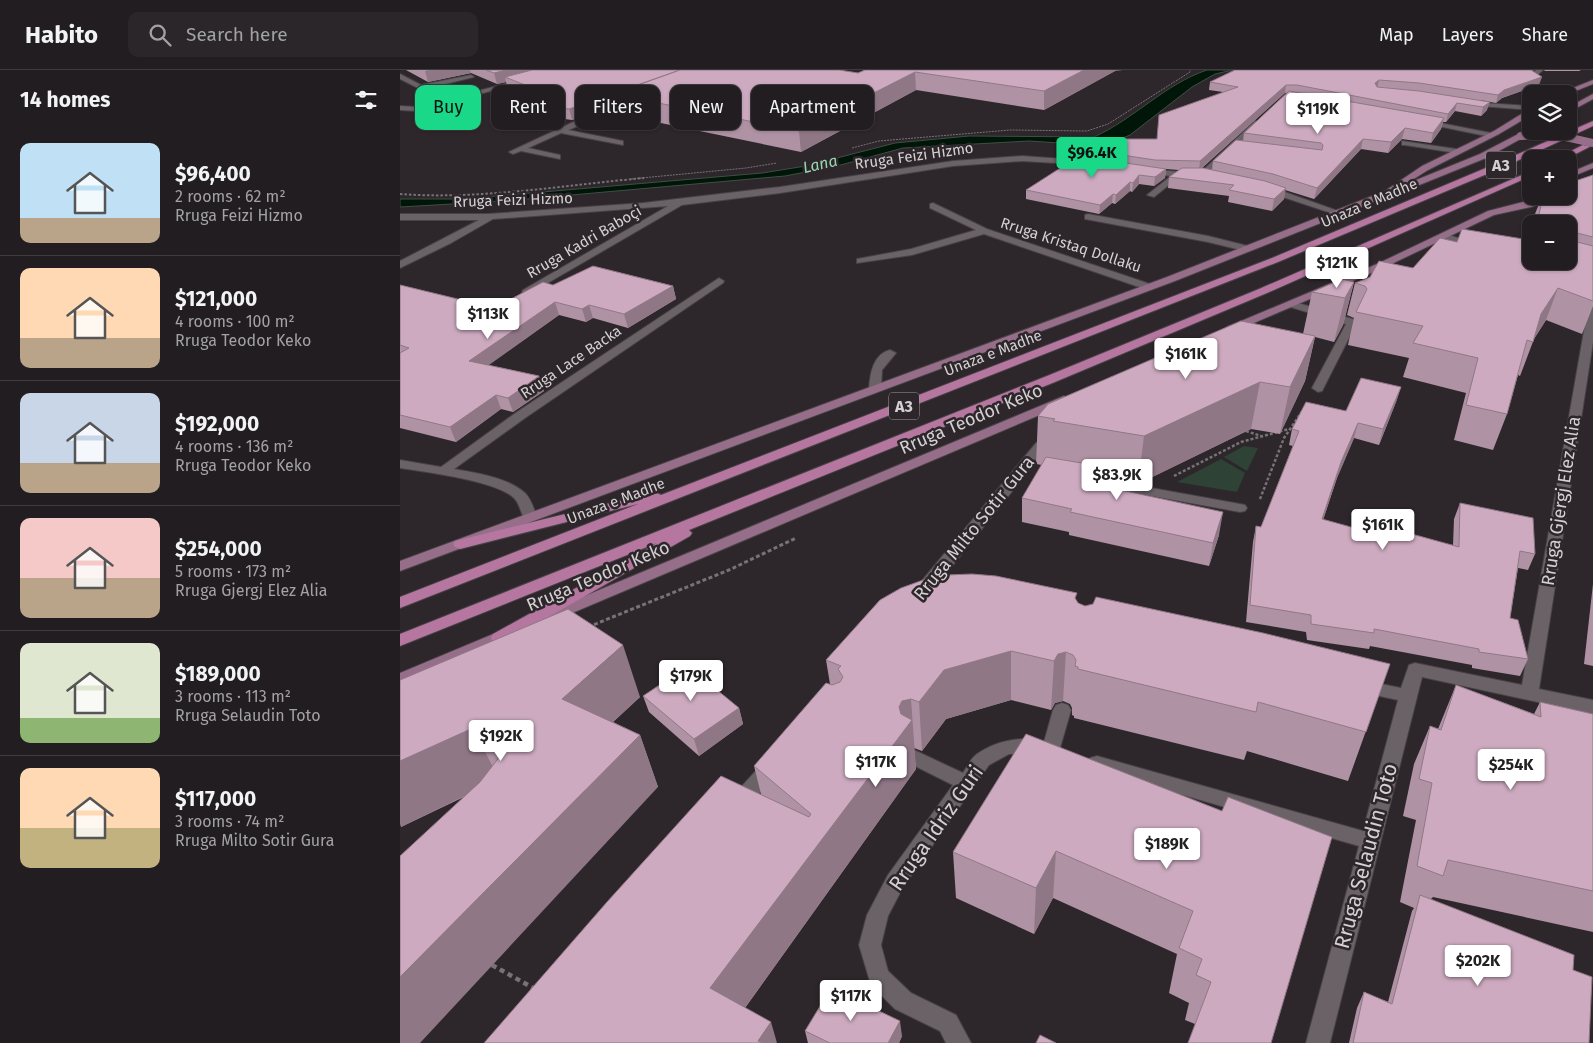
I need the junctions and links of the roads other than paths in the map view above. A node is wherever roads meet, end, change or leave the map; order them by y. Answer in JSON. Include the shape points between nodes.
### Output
{"nodes":[{"id":1,"x":565,"y":70,"type":"edge"},
{"id":2,"x":400,"y":76,"type":"edge"},
{"id":3,"x":471,"y":77,"type":"dead end"},
{"id":4,"x":1593,"y":82,"type":"edge"},
{"id":5,"x":1577,"y":88,"type":"edge"},
{"id":6,"x":481,"y":92,"type":"edge"},
{"id":7,"x":1593,"y":96,"type":"edge"},
{"id":8,"x":1464,"y":103,"type":"edge"},
{"id":9,"x":1577,"y":105,"type":"edge"},
{"id":10,"x":400,"y":108,"type":"edge"},
{"id":11,"x":415,"y":109,"type":"edge"},
{"id":12,"x":1522,"y":109,"type":"edge"},
{"id":13,"x":415,"y":110,"type":"edge"},
{"id":14,"x":400,"y":114,"type":"edge"},
{"id":15,"x":1266,"y":114,"type":"edge"},
{"id":16,"x":1522,"y":116,"type":"edge"},
{"id":17,"x":1418,"y":120,"type":"edge"},
{"id":18,"x":1593,"y":123,"type":"edge"},
{"id":19,"x":575,"y":125,"type":"edge"},
{"id":20,"x":560,"y":131,"type":"junction"},
{"id":21,"x":1577,"y":133,"type":"edge"},
{"id":22,"x":1491,"y":135,"type":"junction"},
{"id":23,"x":1521,"y":136,"type":"joint"},
{"id":24,"x":1593,"y":137,"type":"edge"},
{"id":25,"x":1405,"y":142,"type":"edge"},
{"id":26,"x":1593,"y":142,"type":"edge"},
{"id":27,"x":620,"y":144,"type":"dead end"},
{"id":28,"x":1233,"y":147,"type":"junction"},
{"id":29,"x":1242,"y":148,"type":"edge"},
{"id":30,"x":1456,"y":150,"type":"junction"},
{"id":31,"x":1577,"y":150,"type":"edge"},
{"id":32,"x":557,"y":157,"type":"dead end"},
{"id":33,"x":1099,"y":164,"type":"edge"},
{"id":34,"x":1593,"y":165,"type":"edge"},
{"id":35,"x":1135,"y":170,"type":"edge"},
{"id":36,"x":1577,"y":173,"type":"edge"},
{"id":37,"x":1178,"y":174,"type":"junction"},
{"id":38,"x":1202,"y":175,"type":"junction"},
{"id":39,"x":1216,"y":177,"type":"edge"},
{"id":40,"x":1522,"y":177,"type":"edge"},
{"id":41,"x":1254,"y":185,"type":"edge"},
{"id":42,"x":1388,"y":193,"type":"junction"},
{"id":43,"x":1151,"y":195,"type":"dead end"},
{"id":44,"x":1522,"y":198,"type":"edge"},
{"id":45,"x":679,"y":203,"type":"junction"},
{"id":46,"x":1528,"y":205,"type":"edge"},
{"id":47,"x":933,"y":206,"type":"dead end"},
{"id":48,"x":1337,"y":212,"type":"junction"},
{"id":49,"x":1492,"y":213,"type":"junction"},
{"id":50,"x":400,"y":216,"type":"edge"},
{"id":51,"x":491,"y":216,"type":"junction"},
{"id":52,"x":1088,"y":217,"type":"dead end"},
{"id":53,"x":412,"y":218,"type":"junction"},
{"id":54,"x":400,"y":225,"type":"edge"},
{"id":55,"x":984,"y":231,"type":"junction"},
{"id":56,"x":1443,"y":236,"type":"junction"},
{"id":57,"x":1246,"y":248,"type":"junction"},
{"id":58,"x":1484,"y":249,"type":"edge"},
{"id":59,"x":860,"y":261,"type":"dead end"},
{"id":60,"x":400,"y":265,"type":"edge"},
{"id":61,"x":719,"y":281,"type":"dead end"},
{"id":62,"x":1149,"y":287,"type":"junction"},
{"id":63,"x":520,"y":296,"type":"edge"},
{"id":64,"x":1291,"y":304,"type":"junction"},
{"id":65,"x":1593,"y":308,"type":"edge"},
{"id":66,"x":1217,"y":335,"type":"edge"},
{"id":67,"x":890,"y":353,"type":"dead end"},
{"id":68,"x":1588,"y":365,"type":"edge"},
{"id":69,"x":1318,"y":388,"type":"road end"},
{"id":70,"x":875,"y":389,"type":"junction"},
{"id":71,"x":1075,"y":400,"type":"edge"},
{"id":72,"x":1062,"y":430,"type":"edge"},
{"id":73,"x":400,"y":464,"type":"edge"},
{"id":74,"x":1022,"y":469,"type":"junction"},
{"id":75,"x":442,"y":472,"type":"junction"},
{"id":76,"x":1041,"y":472,"type":"edge"},
{"id":77,"x":1088,"y":481,"type":"edge"},
{"id":78,"x":698,"y":487,"type":"junction"},
{"id":79,"x":1240,"y":508,"type":"dead end"},
{"id":80,"x":720,"y":511,"type":"junction"},
{"id":81,"x":530,"y":517,"type":"junction"},
{"id":82,"x":460,"y":544,"type":"junction"},
{"id":83,"x":400,"y":566,"type":"edge"},
{"id":84,"x":400,"y":603,"type":"edge"},
{"id":85,"x":911,"y":605,"type":"edge"},
{"id":86,"x":499,"y":638,"type":"junction"},
{"id":87,"x":400,"y":640,"type":"edge"},
{"id":88,"x":400,"y":680,"type":"edge"},
{"id":89,"x":1350,"y":683,"type":"edge"},
{"id":90,"x":1528,"y":694,"type":"junction"},
{"id":91,"x":1408,"y":696,"type":"junction"},
{"id":92,"x":1593,"y":708,"type":"edge"},
{"id":93,"x":1062,"y":710,"type":"dead end"},
{"id":94,"x":1051,"y":750,"type":"junction"},
{"id":95,"x":784,"y":752,"type":"edge"},
{"id":96,"x":914,"y":757,"type":"dead end"},
{"id":97,"x":966,"y":782,"type":"junction"},
{"id":98,"x":725,"y":819,"type":"edge"},
{"id":99,"x":1370,"y":841,"type":"junction"},
{"id":100,"x":959,"y":1043,"type":"edge"},
{"id":101,"x":1318,"y":1043,"type":"edge"}],
"edges":[{"from":1,"to":6,"type":"street"},
{"from":2,"to":3,"type":"street","via":[[420,87]]},
{"from":4,"to":5,"type":"main road"},
{"from":7,"to":9,"type":"main road"},
{"from":8,"to":12,"type":"street"},
{"from":10,"to":11,"type":"street"},
{"from":13,"to":14,"type":"street"},
{"from":15,"to":28,"type":"street"},
{"from":16,"to":22,"type":"main road"},
{"from":17,"to":22,"type":"street"},
{"from":18,"to":78,"type":"highway","name":"Unaza e Madhe","number":"A3","via":[[1275,260]]},
{"from":19,"to":20,"type":"street"},
{"from":20,"to":27,"type":"street"},
{"from":20,"to":32,"type":"street","via":[[516,150]]},
{"from":21,"to":24,"type":"main road"},
{"from":22,"to":30,"type":"main road"},
{"from":23,"to":26,"type":"main road","bridge":true,"via":[[1559,135]]},
{"from":23,"to":42,"type":"main road","via":[[1483,156]]},
{"from":25,"to":30,"type":"street"},
{"from":26,"to":31,"type":"highway"},
{"from":28,"to":29,"type":"street"},
{"from":28,"to":38,"type":"street"},
{"from":30,"to":42,"type":"main road","via":[[1407,178]]},
{"from":33,"to":45,"type":"street","name":"Rruga Feizi Hizmo","via":[[1026,158],[953,163]]},
{"from":34,"to":36,"type":"main road"},
{"from":35,"to":37,"type":"street"},
{"from":37,"to":38,"type":"street"},
{"from":37,"to":43,"type":"street"},
{"from":38,"to":39,"type":"street"},
{"from":40,"to":80,"type":"highway","number":"A3","via":[[1254,295]]},
{"from":41,"to":48,"type":"street"},
{"from":42,"to":48,"type":"main road"},
{"from":44,"to":49,"type":"main road"},
{"from":45,"to":51,"type":"street","name":"Rruga Feizi Hizmo"},
{"from":45,"to":63,"type":"street","name":"Rruga Kadri Baboçi"},
{"from":46,"to":49,"type":"main road"},
{"from":47,"to":55,"type":"street","name":"Rruga Kristaq Dollaku"},
{"from":48,"to":57,"type":"main road"},
{"from":49,"to":56,"type":"main road"},
{"from":50,"to":53,"type":"street","name":"Rruga Feizi Hizmo"},
{"from":51,"to":53,"type":"street","name":"Rruga Feizi Hizmo"},
{"from":51,"to":60,"type":"street"},
{"from":52,"to":57,"type":"street"},
{"from":53,"to":54,"type":"street"},
{"from":55,"to":59,"type":"street","name":"Rruga Kristaq Dollaku","via":[[912,252]]},
{"from":55,"to":62,"type":"street","name":"Rruga Kristaq Dollaku"},
{"from":56,"to":58,"type":"street"},
{"from":56,"to":64,"type":"main road"},
{"from":57,"to":62,"type":"main road"},
{"from":61,"to":75,"type":"street","name":"Rruga Lace Backa","via":[[520,415]]},
{"from":62,"to":70,"type":"main road"},
{"from":64,"to":66,"type":"main road"},
{"from":64,"to":69,"type":"street","via":[[1352,322]]},
{"from":65,"to":68,"type":"street","name":"Rruga Gjergj Elez Alia"},
{"from":67,"to":70,"type":"street","via":[[876,369]]},
{"from":68,"to":90,"type":"street","name":"Rruga Gjergj Elez Alia"},
{"from":70,"to":81,"type":"main road"},
{"from":71,"to":86,"type":"main road","name":"Rruga Teodor Keko"},
{"from":72,"to":74,"type":"street","name":"Rruga Milto Sotir Gura","via":[[1041,446]]},
{"from":73,"to":75,"type":"street"},
{"from":74,"to":76,"type":"street"},
{"from":74,"to":85,"type":"street","name":"Rruga Milto Sotir Gura","via":[[940,585]]},
{"from":75,"to":81,"type":"street","via":[[515,492],[522,498]]},
{"from":77,"to":79,"type":"street"},
{"from":78,"to":82,"type":"highway"},
{"from":78,"to":84,"type":"highway","name":"Unaza e Madhe","number":"A3"},
{"from":80,"to":86,"type":"highway","via":[[655,552]]},
{"from":80,"to":87,"type":"highway","number":"A3"},
{"from":81,"to":82,"type":"main road"},
{"from":82,"to":83,"type":"main road"},
{"from":86,"to":88,"type":"main road","name":"Rruga Teodor Keko"},
{"from":89,"to":91,"type":"street"},
{"from":90,"to":91,"type":"street","name":"Rruga Selaudin Toto","via":[[1415,669]]},
{"from":90,"to":92,"type":"street"},
{"from":91,"to":99,"type":"street","name":"Rruga Selaudin Toto"},
{"from":93,"to":94,"type":"street"},
{"from":94,"to":97,"type":"street","name":"Rruga Idriz Guri","via":[[1033,746],[1006,747],[982,760]]},
{"from":94,"to":99,"type":"street","name":"Rruga Idriz Guri"},
{"from":95,"to":98,"type":"street"},
{"from":96,"to":97,"type":"street"},
{"from":97,"to":100,"type":"street","name":"Rruga Idriz Guri","via":[[895,882],[878,915],[870,946],[879,977],[903,1001],[948,1023]]},
{"from":99,"to":101,"type":"street","name":"Rruga Selaudin Toto"}]}
